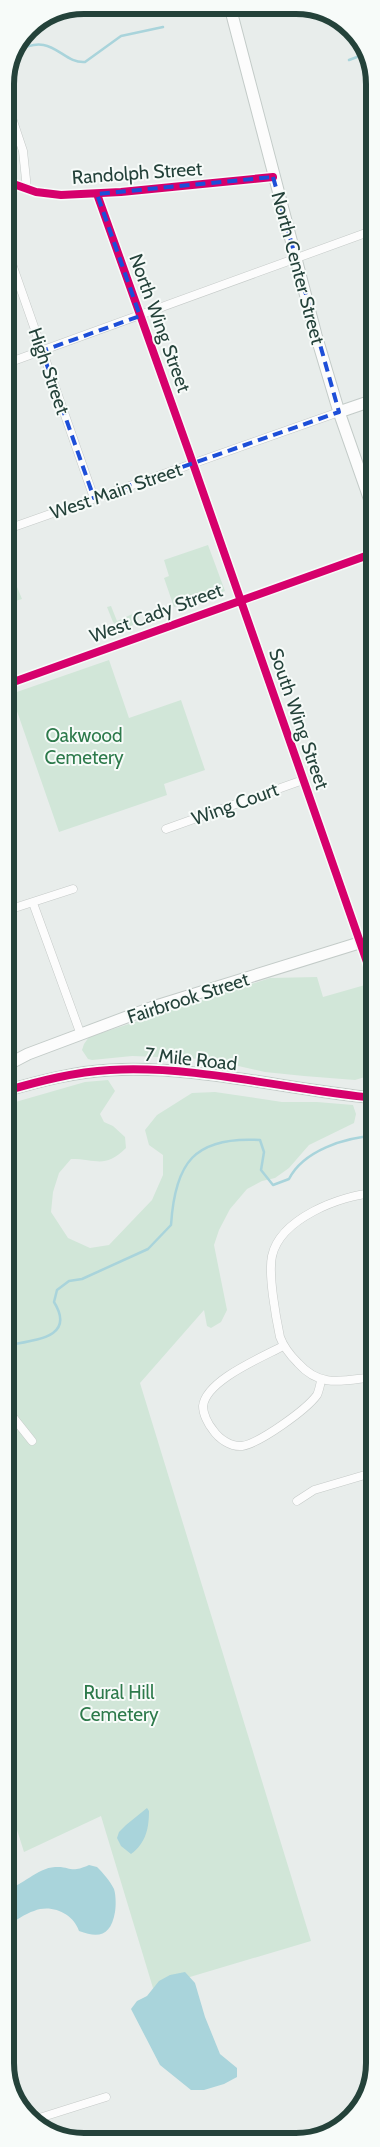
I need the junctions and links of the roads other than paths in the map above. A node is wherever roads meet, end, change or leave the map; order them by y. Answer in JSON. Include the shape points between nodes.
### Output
{"nodes":[{"id":1,"x":232,"y":14,"type":"edge"},
{"id":2,"x":14,"y":124,"type":"edge"},
{"id":3,"x":274,"y":178,"type":"junction"},
{"id":4,"x":14,"y":184,"type":"edge"},
{"id":5,"x":27,"y":189,"type":"junction"},
{"id":6,"x":97,"y":194,"type":"junction"},
{"id":7,"x":366,"y":233,"type":"edge"},
{"id":8,"x":295,"y":259,"type":"junction"},
{"id":9,"x":14,"y":270,"type":"edge"},
{"id":10,"x":140,"y":316,"type":"junction"},
{"id":11,"x":42,"y":351,"type":"junction"},
{"id":12,"x":14,"y":361,"type":"edge"},
{"id":13,"x":366,"y":403,"type":"edge"},
{"id":14,"x":339,"y":412,"type":"junction"},
{"id":15,"x":193,"y":464,"type":"junction"},
{"id":16,"x":366,"y":473,"type":"edge"},
{"id":17,"x":94,"y":498,"type":"junction"},
{"id":18,"x":14,"y":527,"type":"edge"},
{"id":19,"x":366,"y":556,"type":"edge"},
{"id":20,"x":240,"y":600,"type":"junction"},
{"id":21,"x":14,"y":682,"type":"edge"},
{"id":22,"x":303,"y":780,"type":"junction"},
{"id":23,"x":166,"y":829,"type":"dead end"},
{"id":24,"x":73,"y":889,"type":"dead end"},
{"id":25,"x":33,"y":903,"type":"junction"},
{"id":26,"x":14,"y":908,"type":"edge"},
{"id":27,"x":366,"y":942,"type":"edge"},
{"id":28,"x":361,"y":944,"type":"junction"},
{"id":29,"x":366,"y":959,"type":"edge"},
{"id":30,"x":81,"y":1035,"type":"junction"},
{"id":31,"x":14,"y":1061,"type":"edge"},
{"id":32,"x":14,"y":1089,"type":"edge"},
{"id":33,"x":366,"y":1097,"type":"edge"},
{"id":34,"x":366,"y":1194,"type":"edge"},
{"id":35,"x":284,"y":1346,"type":"junction"},
{"id":36,"x":366,"y":1378,"type":"edge"},
{"id":37,"x":322,"y":1381,"type":"junction"},
{"id":38,"x":14,"y":1417,"type":"edge"},
{"id":39,"x":32,"y":1441,"type":"dead end"},
{"id":40,"x":366,"y":1475,"type":"edge"},
{"id":41,"x":297,"y":1501,"type":"dead end"},
{"id":42,"x":106,"y":2097,"type":"dead end"},
{"id":43,"x":40,"y":2118,"type":"edge"}],
"edges":[{"from":1,"to":3,"type":"street","name":"North Center Street"},
{"from":2,"to":5,"type":"street","via":[[23,151]]},
{"from":3,"to":6,"type":"street","name":"Randolph Street"},
{"from":3,"to":8,"type":"street","name":"North Center Street"},
{"from":4,"to":5,"type":"street","name":"Randolph Street"},
{"from":5,"to":6,"type":"street","name":"Randolph Street","via":[[52,194]]},
{"from":6,"to":10,"type":"street","name":"North Wing Street"},
{"from":7,"to":8,"type":"street"},
{"from":8,"to":10,"type":"street"},
{"from":8,"to":14,"type":"street","name":"North Center Street"},
{"from":9,"to":11,"type":"street","name":"High Street"},
{"from":10,"to":11,"type":"street"},
{"from":10,"to":15,"type":"street","name":"North Wing Street"},
{"from":11,"to":12,"type":"street"},
{"from":11,"to":17,"type":"street","name":"High Street"},
{"from":13,"to":14,"type":"street"},
{"from":14,"to":15,"type":"street","name":"West Main Street"},
{"from":14,"to":16,"type":"street","name":"North Center Street"},
{"from":15,"to":17,"type":"street","name":"West Main Street"},
{"from":15,"to":20,"type":"street","name":"South Wing Street"},
{"from":17,"to":18,"type":"street","name":"West Main Street"},
{"from":19,"to":20,"type":"street","name":"West Cady Street"},
{"from":20,"to":21,"type":"street","name":"West Cady Street"},
{"from":20,"to":22,"type":"street","name":"South Wing Street"},
{"from":22,"to":23,"type":"street","name":"Wing Court"},
{"from":22,"to":28,"type":"street","name":"South Wing Street"},
{"from":24,"to":25,"type":"street"},
{"from":25,"to":26,"type":"street"},
{"from":25,"to":30,"type":"street"},
{"from":27,"to":28,"type":"street","name":"Fairbrook Street"},
{"from":28,"to":29,"type":"street","name":"South Wing Street"},
{"from":28,"to":30,"type":"street","name":"Fairbrook Street","via":[[156,1006]]},
{"from":30,"to":31,"type":"street","name":"Fairbrook Street"},
{"from":32,"to":33,"type":"street","name":"7 Mile Road","via":[[84,1072],[127,1069]]},
{"from":34,"to":35,"type":"street","via":[[324,1206],[293,1225],[279,1240],[272,1255],[271,1268]]},
{"from":35,"to":37,"type":"street","via":[[306,1372]]},
{"from":35,"to":37,"type":"street","via":[[225,1378],[210,1392],[203,1405],[217,1436],[233,1445],[254,1442],[308,1405],[318,1394]]},
{"from":36,"to":37,"type":"street"},
{"from":38,"to":39,"type":"street"},
{"from":40,"to":41,"type":"street","via":[[314,1490]]},
{"from":42,"to":43,"type":"street"}]}
